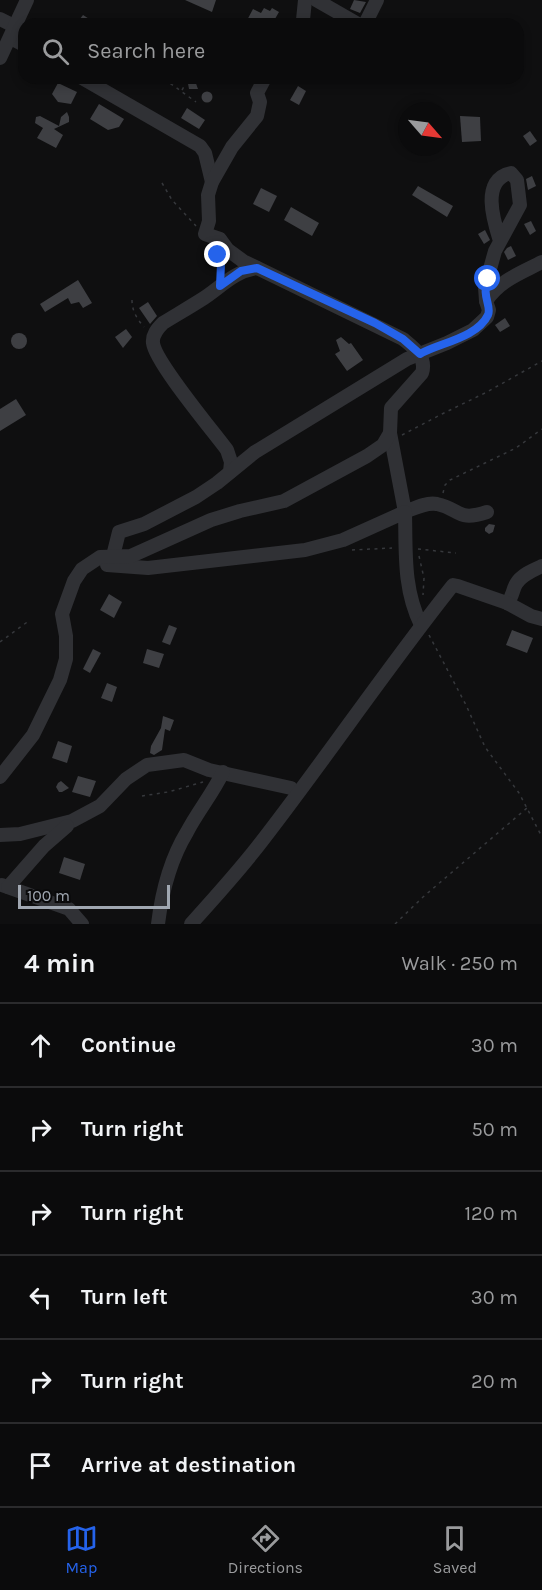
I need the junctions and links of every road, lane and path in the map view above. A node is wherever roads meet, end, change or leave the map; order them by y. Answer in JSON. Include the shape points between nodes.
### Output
{"nodes":[{"id":1,"x":27,"y":0,"type":"edge"},
{"id":2,"x":305,"y":0,"type":"edge"},
{"id":3,"x":316,"y":0,"type":"edge"},
{"id":4,"x":322,"y":0,"type":"edge"},
{"id":5,"x":377,"y":0,"type":"edge"},
{"id":6,"x":19,"y":18,"type":"edge"},
{"id":7,"x":303,"y":18,"type":"edge"},
{"id":8,"x":348,"y":18,"type":"edge"},
{"id":9,"x":354,"y":18,"type":"edge"},
{"id":10,"x":367,"y":18,"type":"edge"},
{"id":11,"x":0,"y":19,"type":"edge"},
{"id":12,"x":18,"y":19,"type":"edge"},
{"id":13,"x":12,"y":32,"type":"junction"},
{"id":14,"x":18,"y":38,"type":"edge"},
{"id":15,"x":0,"y":58,"type":"edge"},
{"id":16,"x":92,"y":84,"type":"edge"},
{"id":17,"x":171,"y":84,"type":"edge"},
{"id":18,"x":186,"y":84,"type":"edge"},
{"id":19,"x":262,"y":84,"type":"edge"},
{"id":20,"x":181,"y":92,"type":"junction"},
{"id":21,"x":196,"y":102,"type":"dead end"},
{"id":22,"x":212,"y":182,"type":"junction"},
{"id":23,"x":162,"y":183,"type":"dead end"},
{"id":24,"x":205,"y":234,"type":"junction"},
{"id":25,"x":500,"y":241,"type":"dead end"},
{"id":26,"x":218,"y":255,"type":"dead end"},
{"id":27,"x":542,"y":262,"type":"edge"},
{"id":28,"x":257,"y":268,"type":"junction"},
{"id":29,"x":220,"y":286,"type":"junction"},
{"id":30,"x":132,"y":300,"type":"dead end"},
{"id":31,"x":486,"y":301,"type":"junction"},
{"id":32,"x":154,"y":334,"type":"junction"},
{"id":33,"x":422,"y":360,"type":"junction"},
{"id":34,"x":542,"y":362,"type":"edge"},
{"id":35,"x":542,"y":429,"type":"edge"},
{"id":36,"x":391,"y":437,"type":"junction"},
{"id":37,"x":231,"y":472,"type":"junction"},
{"id":38,"x":447,"y":508,"type":"junction"},
{"id":39,"x":405,"y":512,"type":"junction"},
{"id":40,"x":487,"y":512,"type":"dead end"},
{"id":41,"x":407,"y":549,"type":"junction"},
{"id":42,"x":350,"y":550,"type":"dead end"},
{"id":43,"x":456,"y":553,"type":"dead end"},
{"id":44,"x":110,"y":560,"type":"junction"},
{"id":45,"x":542,"y":566,"type":"edge"},
{"id":46,"x":507,"y":603,"type":"junction"},
{"id":47,"x":542,"y":619,"type":"edge"},
{"id":48,"x":30,"y":620,"type":"dead end"},
{"id":49,"x":421,"y":625,"type":"junction"},
{"id":50,"x":0,"y":642,"type":"edge"},
{"id":51,"x":223,"y":772,"type":"junction"},
{"id":52,"x":0,"y":777,"type":"edge"},
{"id":53,"x":291,"y":788,"type":"dead end"},
{"id":54,"x":142,"y":796,"type":"dead end"},
{"id":55,"x":527,"y":808,"type":"junction"},
{"id":56,"x":76,"y":819,"type":"junction"},
{"id":57,"x":0,"y":835,"type":"edge"},
{"id":58,"x":542,"y":837,"type":"edge"},
{"id":59,"x":4,"y":885,"type":"edge"},
{"id":60,"x":82,"y":924,"type":"edge"},
{"id":61,"x":158,"y":924,"type":"edge"},
{"id":62,"x":191,"y":924,"type":"edge"},
{"id":63,"x":395,"y":924,"type":"edge"}],
"edges":[{"from":1,"to":6,"type":"street"},
{"from":2,"to":7,"type":"street"},
{"from":3,"to":8,"type":"street"},
{"from":4,"to":9,"type":"street"},
{"from":5,"to":10,"type":"street"},
{"from":11,"to":13,"type":"street"},
{"from":12,"to":13,"type":"street"},
{"from":13,"to":14,"type":"street"},
{"from":13,"to":15,"type":"street"},
{"from":16,"to":22,"type":"street","via":[[200,146]]},
{"from":17,"to":20,"type":"path"},
{"from":18,"to":20,"type":"path"},
{"from":19,"to":22,"type":"street","via":[[257,93],[257,116],[232,147]]},
{"from":20,"to":21,"type":"path"},
{"from":22,"to":24,"type":"street"},
{"from":23,"to":24,"type":"path","via":[[172,201]]},
{"from":24,"to":28,"type":"street","via":[[220,240],[236,256]]},
{"from":25,"to":31,"type":"street","via":[[485,287]]},
{"from":26,"to":29,"type":"path"},
{"from":27,"to":31,"type":"street","via":[[502,283]]},
{"from":28,"to":29,"type":"street","via":[[241,271]]},
{"from":28,"to":33,"type":"street","via":[[384,328],[403,339]]},
{"from":29,"to":32,"type":"street","via":[[163,323]]},
{"from":30,"to":32,"type":"path","via":[[137,320]]},
{"from":31,"to":33,"type":"street","via":[[487,317],[473,330]]},
{"from":32,"to":37,"type":"street","via":[[153,344],[161,360],[227,450]]},
{"from":33,"to":36,"type":"street","via":[[422,373],[391,408]]},
{"from":33,"to":37,"type":"street","via":[[406,359],[263,447]]},
{"from":34,"to":36,"type":"path"},
{"from":35,"to":38,"type":"path","via":[[516,448],[448,482],[443,493]]},
{"from":36,"to":39,"type":"street"},
{"from":36,"to":44,"type":"street","via":[[367,456],[284,501],[212,520],[131,556]]},
{"from":37,"to":44,"type":"street","via":[[176,508],[119,532]]},
{"from":38,"to":39,"type":"street","via":[[431,504]]},
{"from":38,"to":40,"type":"street","via":[[466,516]]},
{"from":39,"to":41,"type":"street"},
{"from":39,"to":44,"type":"street","via":[[343,540],[305,550],[148,568]]},
{"from":41,"to":42,"type":"path"},
{"from":41,"to":43,"type":"path"},
{"from":41,"to":49,"type":"street","via":[[408,592]]},
{"from":44,"to":52,"type":"street","via":[[93,560],[74,581],[62,614],[66,636],[64,669],[51,702]]},
{"from":45,"to":46,"type":"street","via":[[516,583]]},
{"from":46,"to":47,"type":"street"},
{"from":46,"to":49,"type":"street","via":[[453,585]]},
{"from":48,"to":50,"type":"path"},
{"from":49,"to":55,"type":"path","via":[[440,654],[485,747]]},
{"from":49,"to":62,"type":"street","via":[[263,840]]},
{"from":51,"to":53,"type":"street"},
{"from":51,"to":54,"type":"path","via":[[182,789]]},
{"from":51,"to":56,"type":"street","via":[[184,760],[147,765],[126,779],[100,806]]},
{"from":51,"to":61,"type":"street","via":[[174,858]]},
{"from":55,"to":58,"type":"path"},
{"from":55,"to":63,"type":"path"},
{"from":56,"to":57,"type":"street","via":[[20,834]]},
{"from":56,"to":59,"type":"street"},
{"from":59,"to":60,"type":"street","via":[[69,909]]}]}
